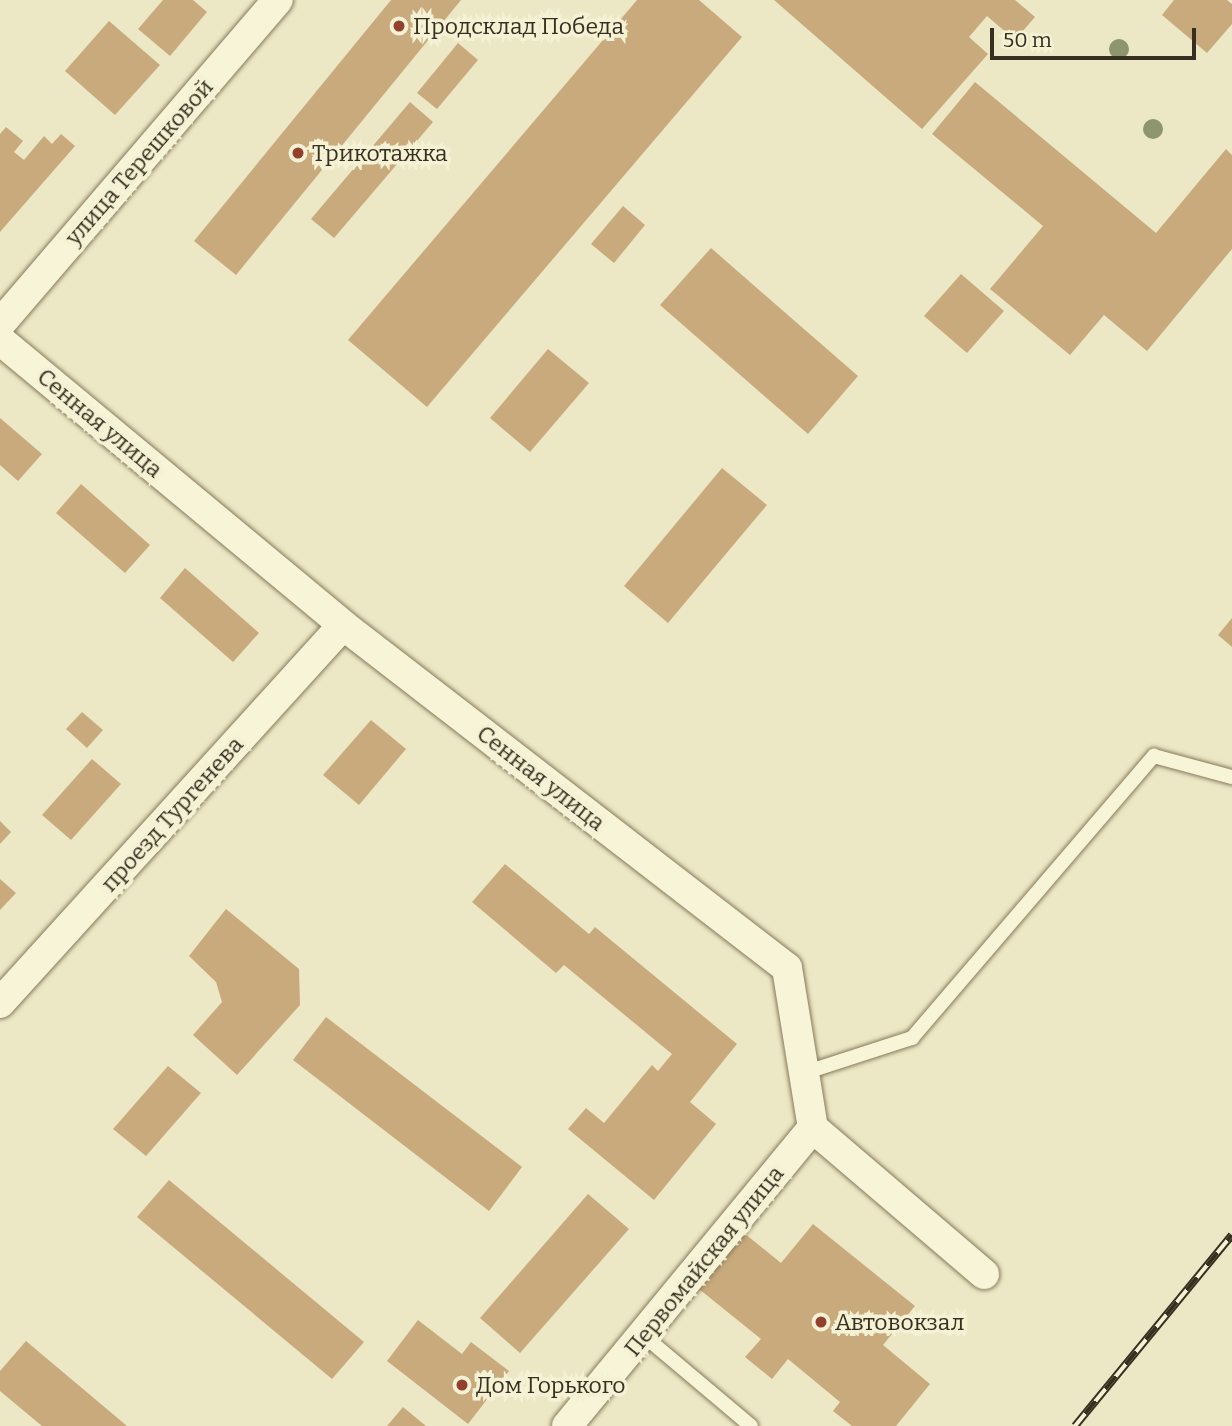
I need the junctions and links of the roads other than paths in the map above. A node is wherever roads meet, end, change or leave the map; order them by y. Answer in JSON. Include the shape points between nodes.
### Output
{"nodes":[{"id":1,"x":278,"y":0,"type":"edge"},
{"id":2,"x":0,"y":324,"type":"edge"},
{"id":3,"x":0,"y":340,"type":"edge"},
{"id":4,"x":343,"y":625,"type":"junction"},
{"id":5,"x":1232,"y":777,"type":"edge"},
{"id":6,"x":0,"y":1003,"type":"edge"},
{"id":7,"x":804,"y":1073,"type":"junction"},
{"id":8,"x":813,"y":1128,"type":"junction"},
{"id":9,"x":984,"y":1274,"type":"dead end"},
{"id":10,"x":643,"y":1335,"type":"junction"},
{"id":11,"x":567,"y":1426,"type":"edge"},
{"id":12,"x":751,"y":1426,"type":"edge"}],
"edges":[{"from":1,"to":2,"type":"street","name":"улица Терешковой"},
{"from":3,"to":4,"type":"street","name":"Сенная улица"},
{"from":4,"to":6,"type":"street","name":"проезд Тургенева"},
{"from":4,"to":7,"type":"street","name":"Сенная улица","via":[[787,968]]},
{"from":5,"to":7,"type":"lane","via":[[1154,756],[912,1038]]},
{"from":7,"to":8,"type":"street","name":"Сенная улица"},
{"from":8,"to":9,"type":"street"},
{"from":8,"to":10,"type":"street","name":"Первомайская улица"},
{"from":10,"to":11,"type":"street","name":"Первомайская улица"},
{"from":10,"to":12,"type":"lane"}]}
